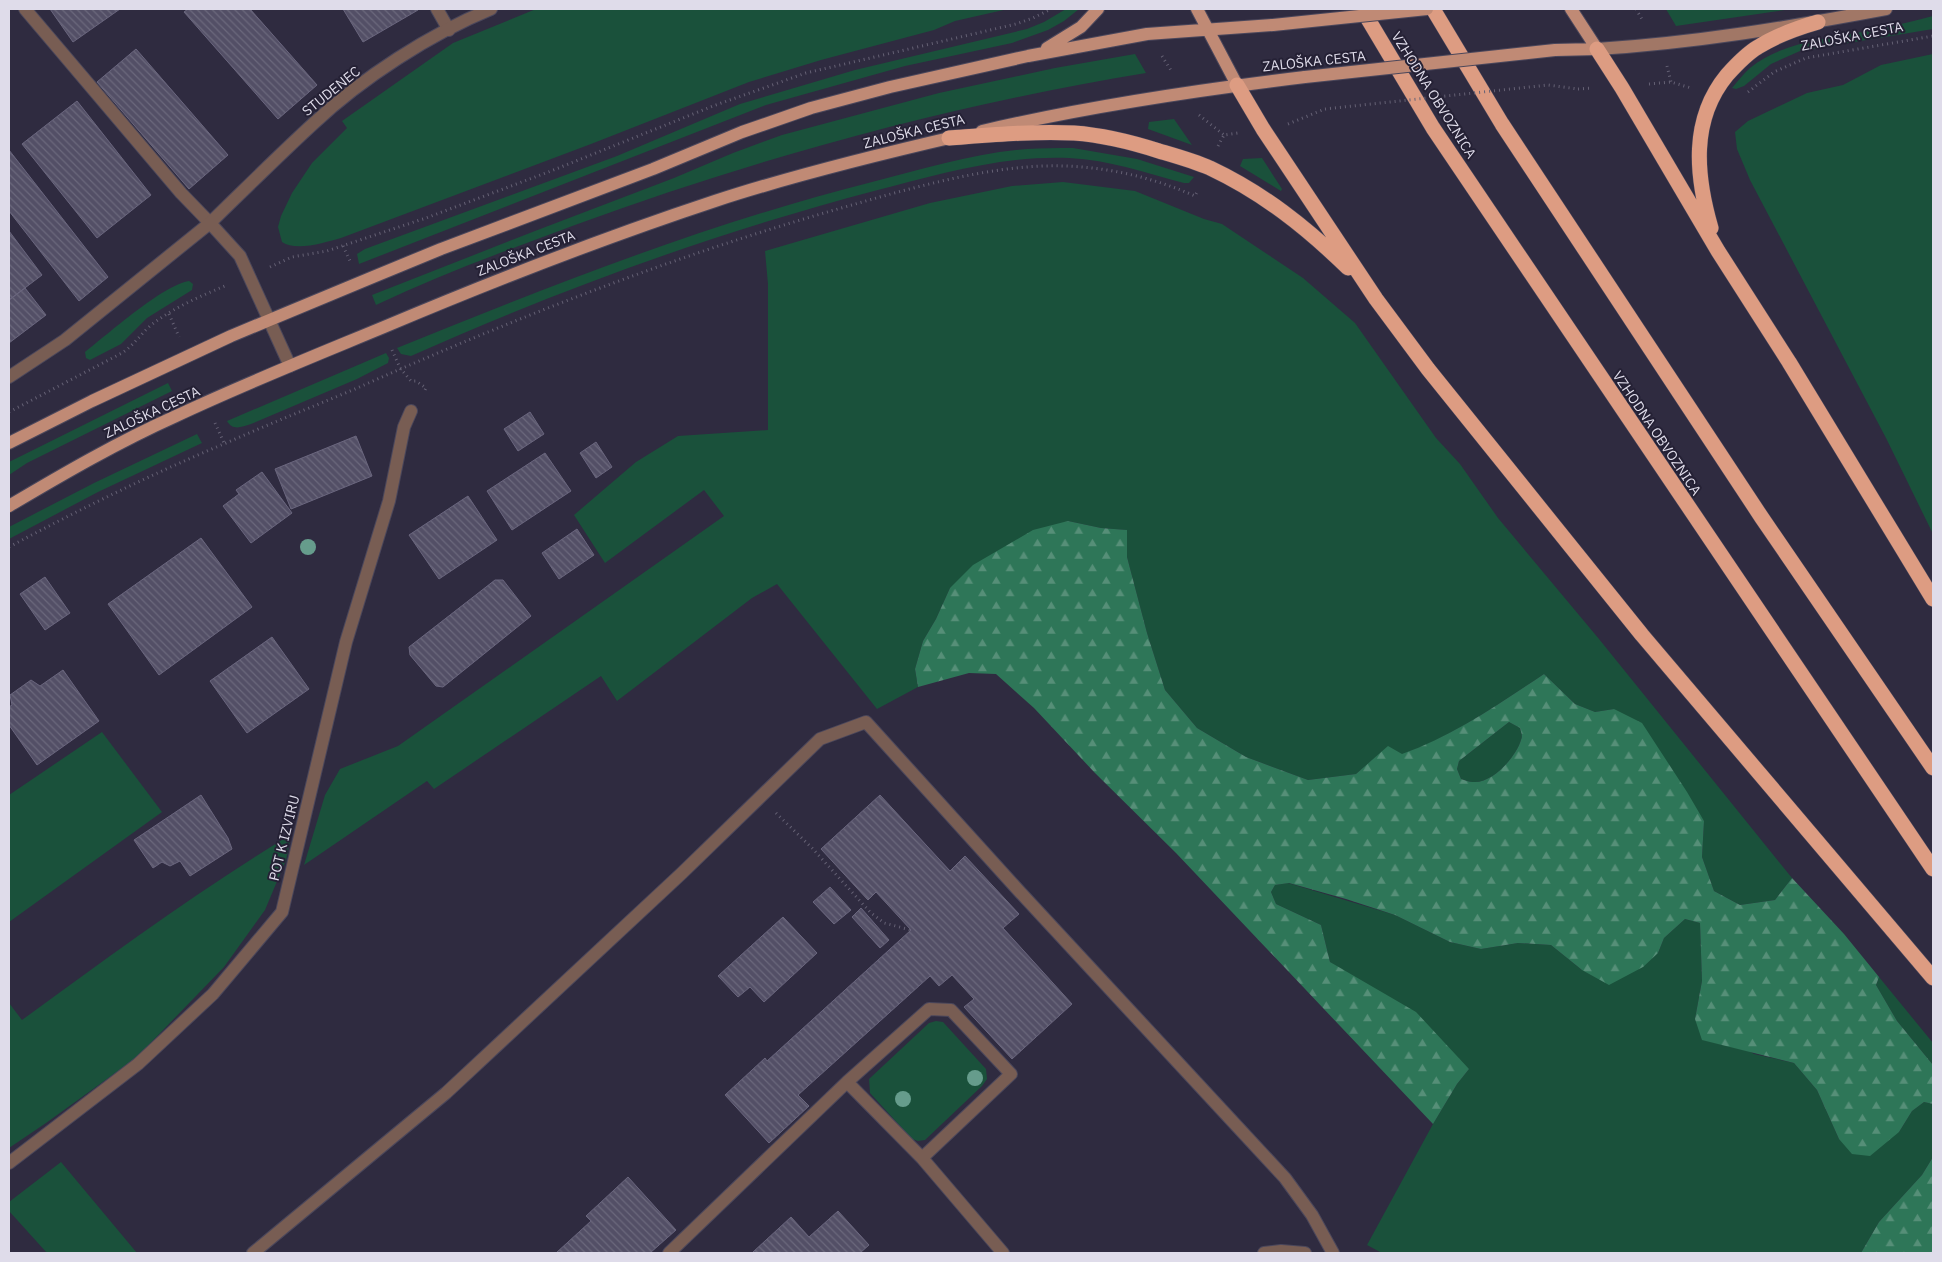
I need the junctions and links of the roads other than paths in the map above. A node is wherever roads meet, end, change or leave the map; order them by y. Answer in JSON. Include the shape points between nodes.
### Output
{"nodes":[{"id":1,"x":25,"y":9,"type":"edge"},
{"id":2,"x":437,"y":9,"type":"edge"},
{"id":3,"x":491,"y":9,"type":"edge"},
{"id":4,"x":1098,"y":9,"type":"edge"},
{"id":5,"x":1197,"y":9,"type":"edge"},
{"id":6,"x":1362,"y":9,"type":"edge"},
{"id":7,"x":1428,"y":9,"type":"edge"},
{"id":8,"x":1433,"y":9,"type":"edge"},
{"id":9,"x":1571,"y":9,"type":"edge"},
{"id":10,"x":1886,"y":9,"type":"edge"},
{"id":11,"x":1818,"y":22,"type":"junction"},
{"id":12,"x":1208,"y":29,"type":"junction"},
{"id":13,"x":449,"y":30,"type":"junction"},
{"id":14,"x":1597,"y":49,"type":"junction"},
{"id":15,"x":1028,"y":56,"type":"junction"},
{"id":16,"x":1237,"y":85,"type":"junction"},
{"id":17,"x":948,"y":138,"type":"junction"},
{"id":18,"x":210,"y":223,"type":"junction"},
{"id":19,"x":1718,"y":251,"type":"junction"},
{"id":20,"x":1376,"y":299,"type":"junction"},
{"id":21,"x":270,"y":320,"type":"junction"},
{"id":22,"x":290,"y":366,"type":"junction"},
{"id":23,"x":9,"y":377,"type":"edge"},
{"id":24,"x":411,"y":411,"type":"dead end"},
{"id":25,"x":9,"y":443,"type":"edge"},
{"id":26,"x":9,"y":506,"type":"edge"},
{"id":27,"x":1933,"y":599,"type":"edge"},
{"id":28,"x":1933,"y":768,"type":"edge"},
{"id":29,"x":1933,"y":869,"type":"edge"},
{"id":30,"x":1933,"y":978,"type":"edge"},
{"id":31,"x":847,"y":1082,"type":"junction"},
{"id":32,"x":922,"y":1158,"type":"junction"},
{"id":33,"x":9,"y":1163,"type":"edge"},
{"id":34,"x":253,"y":1253,"type":"edge"},
{"id":35,"x":669,"y":1253,"type":"edge"},
{"id":36,"x":1003,"y":1253,"type":"edge"},
{"id":37,"x":1264,"y":1253,"type":"edge"},
{"id":38,"x":1305,"y":1253,"type":"edge"},
{"id":39,"x":1333,"y":1253,"type":"edge"}],
"edges":[{"from":1,"to":18,"type":"street"},
{"from":2,"to":13,"type":"street"},
{"from":3,"to":13,"type":"street","name":"STUDENEC"},
{"from":4,"to":15,"type":"main road","via":[[1067,37]]},
{"from":5,"to":12,"type":"main road"},
{"from":6,"to":29,"type":"highway","name":"VZHODNA OBVOZNICA","via":[[1433,128]]},
{"from":7,"to":12,"type":"main road","bridge":true},
{"from":8,"to":28,"type":"highway","via":[[1518,148],[1757,510]]},
{"from":9,"to":14,"type":"main road"},
{"from":10,"to":11,"type":"main road","name":"ZALOŠKA CESTA"},
{"from":11,"to":14,"type":"main road","name":"ZALOŠKA CESTA","via":[[1657,45]]},
{"from":11,"to":19,"type":"highway","via":[[1757,47],[1723,80],[1706,109],[1699,146],[1700,182]]},
{"from":12,"to":15,"type":"main road","via":[[1148,34]]},
{"from":12,"to":16,"type":"main road"},
{"from":13,"to":18,"type":"street","name":"STUDENEC","via":[[368,79],[315,122]]},
{"from":14,"to":16,"type":"main road","name":"ZALOŠKA CESTA","bridge":true,"via":[[1555,50]]},
{"from":14,"to":19,"type":"highway"},
{"from":15,"to":21,"type":"main road","via":[[835,102],[742,132],[441,249]]},
{"from":16,"to":17,"type":"main road","name":"ZALOŠKA CESTA","via":[[1042,117]]},
{"from":16,"to":20,"type":"highway"},
{"from":17,"to":20,"type":"highway","via":[[1055,132],[1097,135],[1208,167],[1258,193],[1306,228]]},
{"from":17,"to":22,"type":"main road","name":"ZALOŠKA CESTA","via":[[698,207],[594,243]]},
{"from":18,"to":21,"type":"street","via":[[240,256]]},
{"from":18,"to":23,"type":"street","name":"STUDENEC","via":[[65,340]]},
{"from":19,"to":27,"type":"highway"},
{"from":20,"to":30,"type":"highway","via":[[1458,407],[1642,635]]},
{"from":21,"to":22,"type":"street"},
{"from":21,"to":25,"type":"main road"},
{"from":22,"to":26,"type":"main road","name":"ZALOŠKA CESTA","via":[[177,415],[80,464]]},
{"from":24,"to":33,"type":"street","name":"POT K IZVIRU","via":[[404,427],[389,501],[346,642],[282,912],[213,994],[138,1064]]},
{"from":31,"to":32,"type":"street"},
{"from":31,"to":32,"type":"street","via":[[929,1010],[951,1010],[1011,1074]]},
{"from":31,"to":35,"type":"street"},
{"from":32,"to":36,"type":"street"},
{"from":34,"to":39,"type":"street","via":[[446,1093],[682,874],[820,739],[866,722],[1284,1178],[1312,1215]]},
{"from":37,"to":38,"type":"street"}]}
